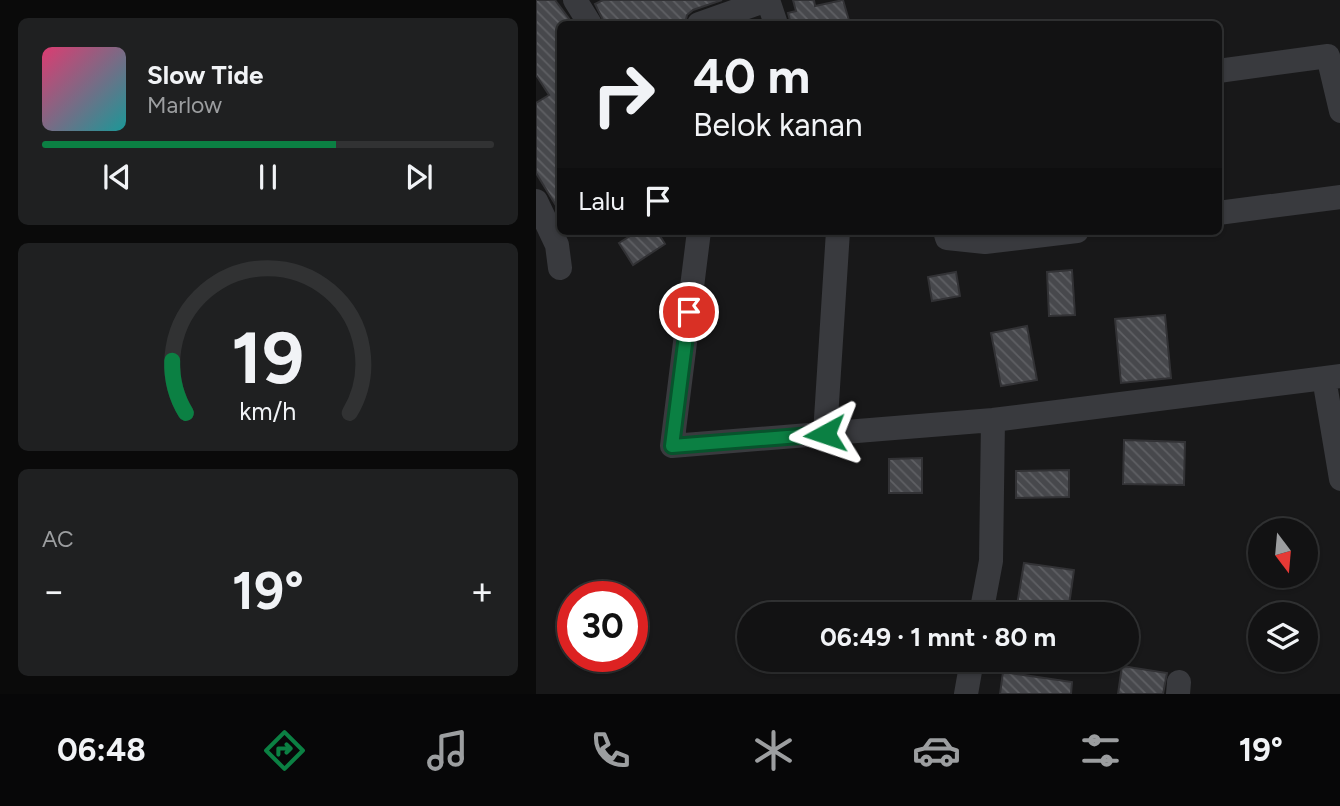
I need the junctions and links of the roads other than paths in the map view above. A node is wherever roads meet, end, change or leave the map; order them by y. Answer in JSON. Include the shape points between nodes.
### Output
{"nodes":[{"id":1,"x":575,"y":0,"type":"edge"},
{"id":2,"x":767,"y":0,"type":"edge"},
{"id":3,"x":588,"y":21,"type":"edge"},
{"id":4,"x":708,"y":21,"type":"edge"},
{"id":5,"x":775,"y":21,"type":"edge"},
{"id":6,"x":1222,"y":70,"type":"edge"},
{"id":7,"x":1340,"y":111,"type":"edge"},
{"id":8,"x":1340,"y":197,"type":"edge"},
{"id":9,"x":536,"y":201,"type":"edge"},
{"id":10,"x":1222,"y":212,"type":"edge"},
{"id":11,"x":698,"y":235,"type":"edge"},
{"id":12,"x":838,"y":235,"type":"edge"},
{"id":13,"x":946,"y":235,"type":"edge"},
{"id":14,"x":1044,"y":235,"type":"edge"},
{"id":15,"x":560,"y":268,"type":"dead end"},
{"id":16,"x":1332,"y":377,"type":"edge"},
{"id":17,"x":993,"y":420,"type":"junction"},
{"id":18,"x":825,"y":434,"type":"junction"},
{"id":19,"x":1340,"y":479,"type":"edge"},
{"id":20,"x":983,"y":602,"type":"edge"},
{"id":21,"x":970,"y":672,"type":"edge"},
{"id":22,"x":966,"y":694,"type":"edge"}],
"edges":[{"from":1,"to":3,"type":"street"},
{"from":2,"to":4,"type":"street"},
{"from":2,"to":5,"type":"street"},
{"from":6,"to":7,"type":"street","via":[[1328,56]]},
{"from":8,"to":10,"type":"street"},
{"from":9,"to":15,"type":"street","via":[[557,245]]},
{"from":11,"to":18,"type":"street","via":[[672,446]]},
{"from":12,"to":18,"type":"street"},
{"from":13,"to":14,"type":"street","via":[[985,242]]},
{"from":16,"to":17,"type":"street"},
{"from":16,"to":19,"type":"street"},
{"from":17,"to":18,"type":"street"},
{"from":17,"to":20,"type":"street","via":[[991,561]]},
{"from":21,"to":22,"type":"street"}]}
